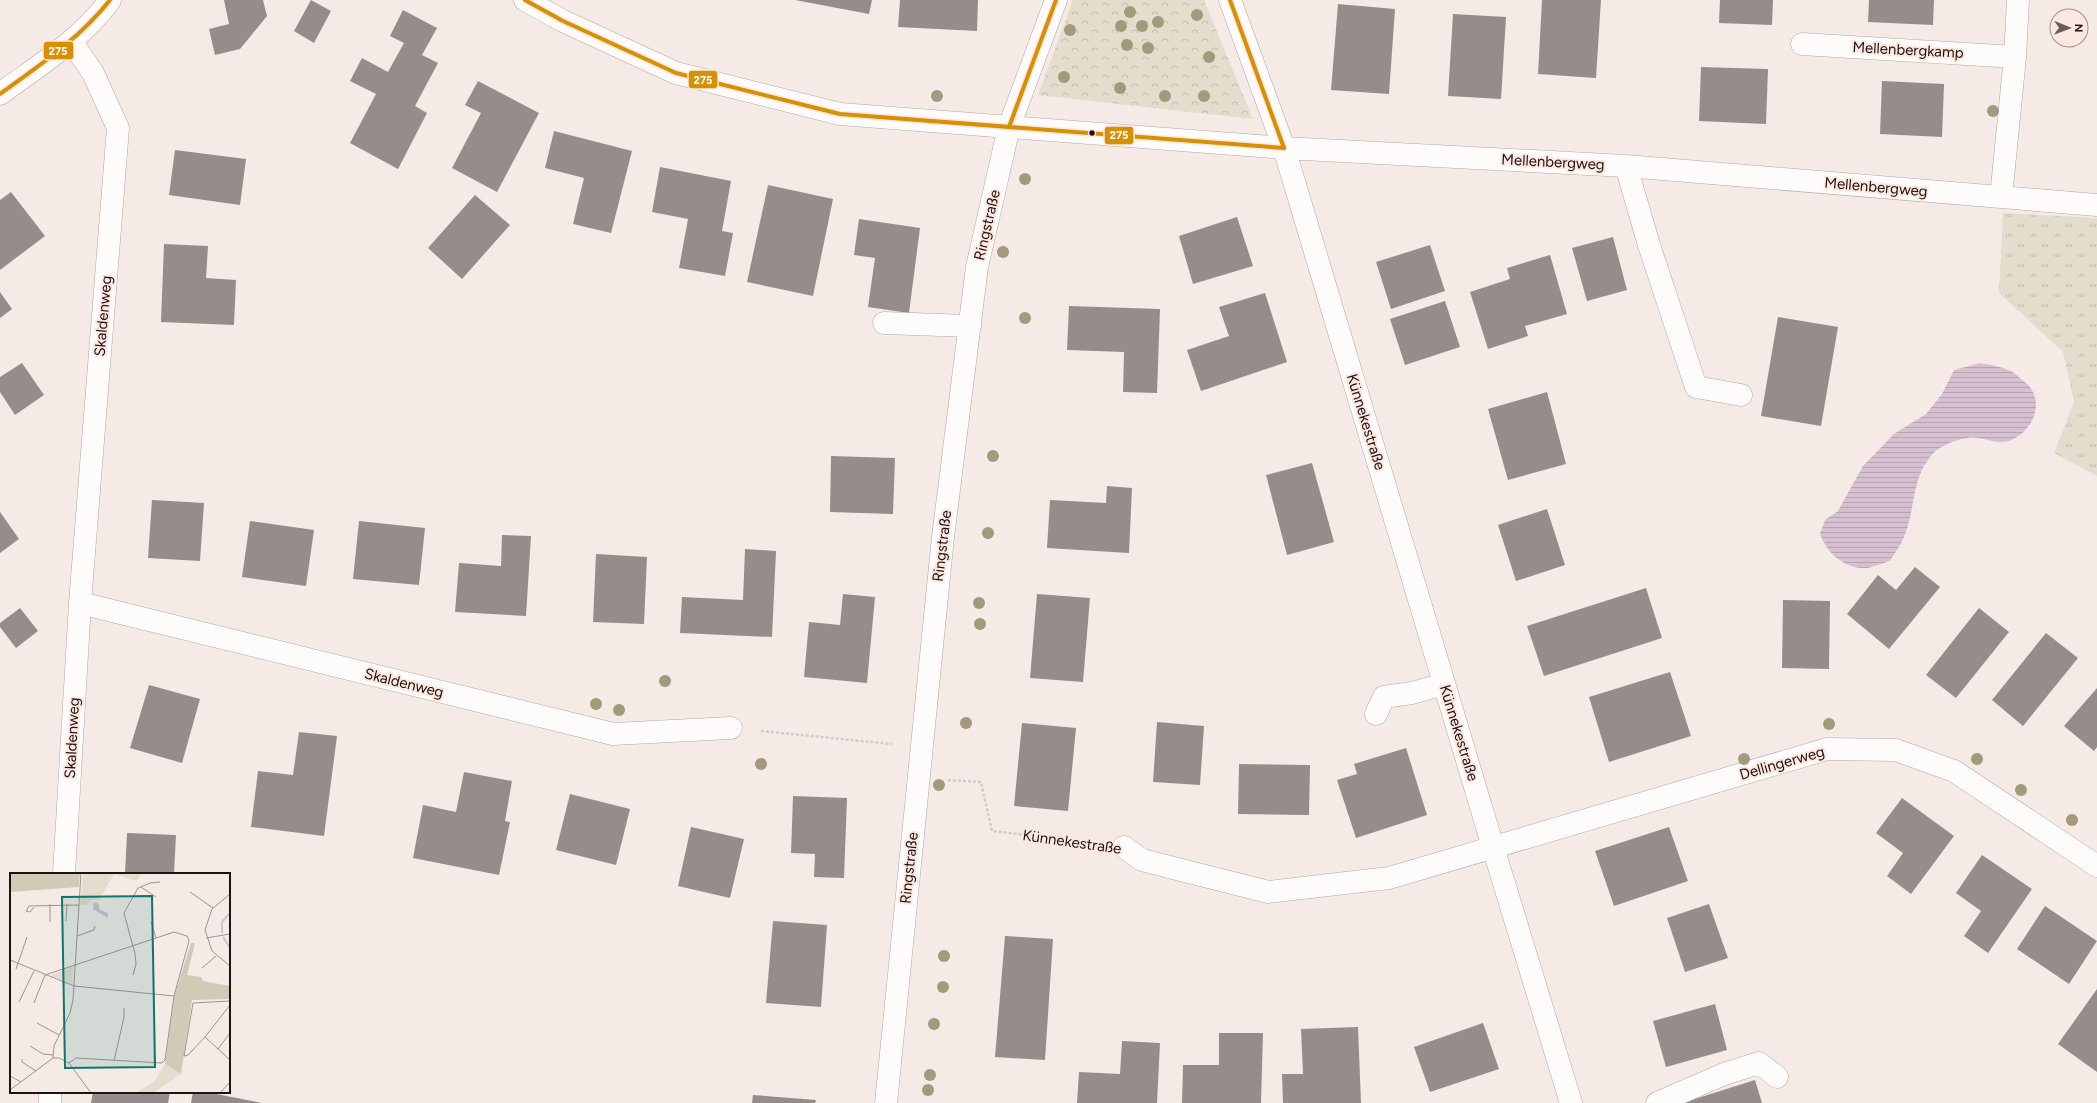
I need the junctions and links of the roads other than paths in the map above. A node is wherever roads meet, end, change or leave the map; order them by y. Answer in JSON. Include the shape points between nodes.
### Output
{"nodes":[{"id":1,"x":110,"y":0,"type":"edge"},
{"id":2,"x":524,"y":0,"type":"edge"},
{"id":3,"x":1056,"y":0,"type":"edge"},
{"id":4,"x":1230,"y":0,"type":"edge"},
{"id":5,"x":2018,"y":0,"type":"edge"},
{"id":6,"x":71,"y":41,"type":"junction"},
{"id":7,"x":1802,"y":44,"type":"dead end"},
{"id":8,"x":2015,"y":57,"type":"junction"},
{"id":9,"x":0,"y":94,"type":"edge"},
{"id":10,"x":1009,"y":127,"type":"junction"},
{"id":11,"x":1284,"y":148,"type":"junction"},
{"id":12,"x":1626,"y":166,"type":"junction"},
{"id":13,"x":2001,"y":197,"type":"junction"},
{"id":14,"x":2097,"y":205,"type":"edge"},
{"id":15,"x":884,"y":323,"type":"dead end"},
{"id":16,"x":970,"y":326,"type":"junction"},
{"id":17,"x":1741,"y":395,"type":"dead end"},
{"id":18,"x":80,"y":602,"type":"junction"},
{"id":19,"x":1444,"y":684,"type":"junction"},
{"id":20,"x":1376,"y":714,"type":"dead end"},
{"id":21,"x":731,"y":728,"type":"road end"},
{"id":22,"x":1124,"y":847,"type":"road end"},
{"id":23,"x":1493,"y":848,"type":"junction"},
{"id":24,"x":2097,"y":866,"type":"edge"},
{"id":25,"x":64,"y":873,"type":"edge"},
{"id":26,"x":1777,"y":1077,"type":"dead end"},
{"id":27,"x":886,"y":1103,"type":"edge"},
{"id":28,"x":1572,"y":1103,"type":"edge"},
{"id":29,"x":1656,"y":1103,"type":"edge"}],
"edges":[{"from":1,"to":6,"type":"street","via":[[99,16]]},
{"from":2,"to":10,"type":"street","name":"Mellenbergweg","via":[[563,21],[676,73],[840,114]]},
{"from":3,"to":10,"type":"street","name":"Ringstraße"},
{"from":4,"to":11,"type":"street","name":"Künnekestraße"},
{"from":5,"to":8,"type":"street"},
{"from":6,"to":9,"type":"street"},
{"from":6,"to":18,"type":"street","name":"Skaldenweg","via":[[93,73],[118,128]]},
{"from":7,"to":8,"type":"street","name":"Mellenbergkamp"},
{"from":8,"to":13,"type":"street"},
{"from":10,"to":11,"type":"street","name":"Mellenbergweg"},
{"from":10,"to":16,"type":"street","name":"Ringstraße","via":[[977,266]]},
{"from":11,"to":12,"type":"street","name":"Mellenbergweg"},
{"from":11,"to":19,"type":"street","name":"Künnekestraße"},
{"from":12,"to":13,"type":"street","name":"Mellenbergweg"},
{"from":12,"to":17,"type":"street","via":[[1696,387]]},
{"from":13,"to":14,"type":"street","name":"Mellenbergweg"},
{"from":15,"to":16,"type":"street"},
{"from":16,"to":27,"type":"street","name":"Ringstraße","via":[[920,746]]},
{"from":18,"to":21,"type":"street","name":"Skaldenweg","via":[[613,734]]},
{"from":18,"to":25,"type":"street","name":"Skaldenweg"},
{"from":19,"to":20,"type":"street","via":[[1412,693],[1384,697]]},
{"from":19,"to":23,"type":"street","name":"Künnekestraße"},
{"from":22,"to":23,"type":"street","name":"Künnekestraße","via":[[1142,860],[1268,892],[1389,878]]},
{"from":23,"to":24,"type":"street","name":"Dellingerweg","via":[[1828,749],[1896,750],[1954,771]]},
{"from":23,"to":28,"type":"street","name":"Künnekestraße"},
{"from":26,"to":29,"type":"street","via":[[1759,1063],[1724,1074]]}]}
